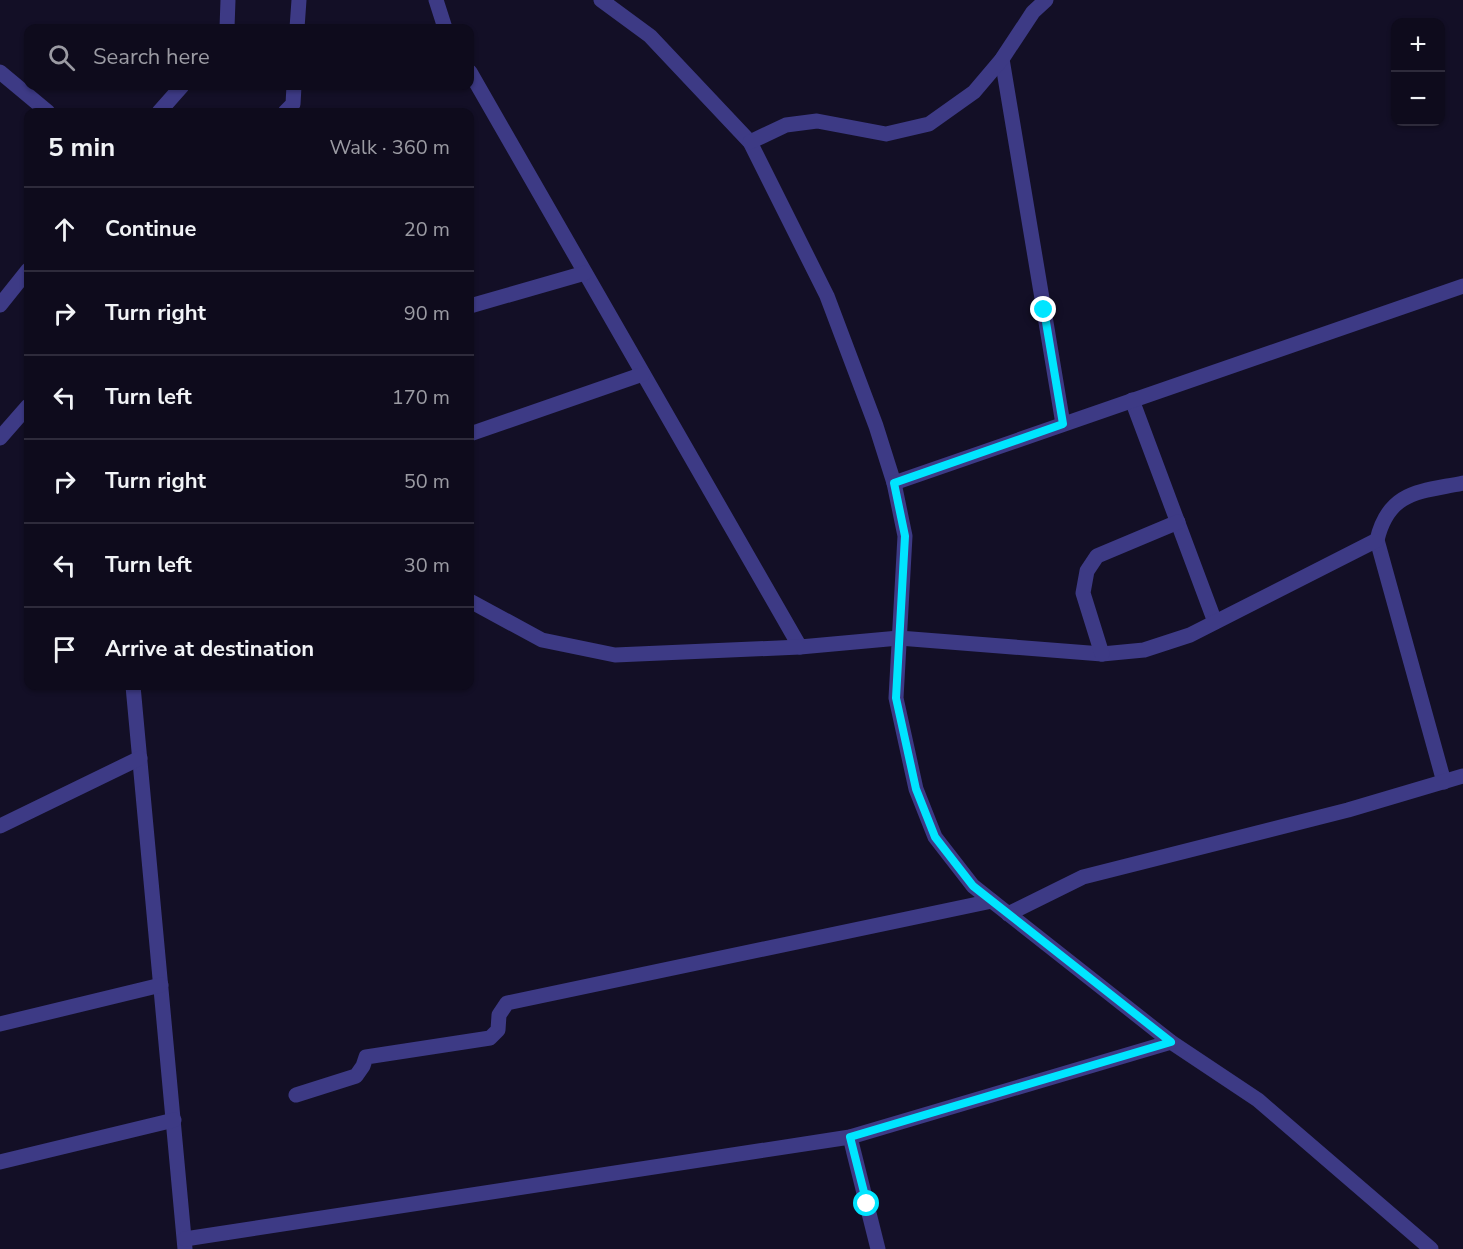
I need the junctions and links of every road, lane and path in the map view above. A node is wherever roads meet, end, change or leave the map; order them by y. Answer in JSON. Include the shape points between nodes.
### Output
{"nodes":[{"id":1,"x":228,"y":0,"type":"edge"},
{"id":2,"x":299,"y":0,"type":"edge"},
{"id":3,"x":436,"y":0,"type":"edge"},
{"id":4,"x":601,"y":0,"type":"edge"},
{"id":5,"x":1046,"y":0,"type":"edge"},
{"id":6,"x":1031,"y":6,"type":"edge"},
{"id":7,"x":226,"y":24,"type":"edge"},
{"id":8,"x":297,"y":24,"type":"edge"},
{"id":9,"x":443,"y":24,"type":"edge"},
{"id":10,"x":1002,"y":59,"type":"junction"},
{"id":11,"x":0,"y":72,"type":"edge"},
{"id":12,"x":474,"y":79,"type":"edge"},
{"id":13,"x":178,"y":90,"type":"edge"},
{"id":14,"x":294,"y":90,"type":"edge"},
{"id":15,"x":43,"y":108,"type":"edge"},
{"id":16,"x":163,"y":108,"type":"edge"},
{"id":17,"x":289,"y":108,"type":"edge"},
{"id":18,"x":750,"y":142,"type":"junction"},
{"id":19,"x":585,"y":273,"type":"junction"},
{"id":20,"x":24,"y":275,"type":"edge"},
{"id":21,"x":1463,"y":286,"type":"edge"},
{"id":22,"x":0,"y":305,"type":"edge"},
{"id":23,"x":474,"y":305,"type":"edge"},
{"id":24,"x":643,"y":374,"type":"junction"},
{"id":25,"x":1132,"y":400,"type":"junction"},
{"id":26,"x":24,"y":411,"type":"edge"},
{"id":27,"x":1063,"y":424,"type":"junction"},
{"id":28,"x":474,"y":433,"type":"edge"},
{"id":29,"x":0,"y":438,"type":"edge"},
{"id":30,"x":894,"y":483,"type":"junction"},
{"id":31,"x":1463,"y":483,"type":"edge"},
{"id":32,"x":1178,"y":522,"type":"junction"},
{"id":33,"x":1377,"y":540,"type":"junction"},
{"id":34,"x":474,"y":603,"type":"edge"},
{"id":35,"x":1215,"y":622,"type":"junction"},
{"id":36,"x":899,"y":639,"type":"junction"},
{"id":37,"x":800,"y":647,"type":"junction"},
{"id":38,"x":1102,"y":654,"type":"junction"},
{"id":39,"x":133,"y":690,"type":"edge"},
{"id":40,"x":140,"y":758,"type":"junction"},
{"id":41,"x":1463,"y":776,"type":"edge"},
{"id":42,"x":1444,"y":782,"type":"junction"},
{"id":43,"x":0,"y":826,"type":"edge"},
{"id":44,"x":992,"y":901,"type":"junction"},
{"id":45,"x":1008,"y":914,"type":"junction"},
{"id":46,"x":161,"y":985,"type":"junction"},
{"id":47,"x":0,"y":1024,"type":"edge"},
{"id":48,"x":1171,"y":1042,"type":"junction"},
{"id":49,"x":296,"y":1095,"type":"dead end"},
{"id":50,"x":174,"y":1120,"type":"junction"},
{"id":51,"x":850,"y":1137,"type":"junction"},
{"id":52,"x":0,"y":1162,"type":"edge"},
{"id":53,"x":185,"y":1244,"type":"edge"},
{"id":54,"x":878,"y":1249,"type":"edge"},
{"id":55,"x":1431,"y":1249,"type":"edge"}],
"edges":[{"from":1,"to":7,"type":"street"},
{"from":2,"to":8,"type":"street"},
{"from":3,"to":9,"type":"street"},
{"from":4,"to":18,"type":"street","via":[[650,36]]},
{"from":5,"to":6,"type":"street"},
{"from":6,"to":10,"type":"street"},
{"from":10,"to":18,"type":"street","via":[[974,92],[929,124],[886,134],[817,121],[786,125]]},
{"from":10,"to":27,"type":"street"},
{"from":11,"to":15,"type":"street"},
{"from":12,"to":19,"type":"street"},
{"from":13,"to":16,"type":"street"},
{"from":14,"to":17,"type":"street"},
{"from":18,"to":30,"type":"street","via":[[827,296]]},
{"from":19,"to":23,"type":"street"},
{"from":19,"to":24,"type":"street"},
{"from":20,"to":22,"type":"street"},
{"from":21,"to":25,"type":"street"},
{"from":24,"to":28,"type":"street"},
{"from":24,"to":37,"type":"street"},
{"from":25,"to":27,"type":"street"},
{"from":25,"to":32,"type":"street"},
{"from":26,"to":29,"type":"street"},
{"from":27,"to":30,"type":"street"},
{"from":30,"to":36,"type":"street","via":[[905,536]]},
{"from":31,"to":33,"type":"street","via":[[1409,494],[1391,508]]},
{"from":32,"to":35,"type":"street"},
{"from":32,"to":38,"type":"street","via":[[1097,556],[1087,571],[1083,593]]},
{"from":33,"to":35,"type":"street"},
{"from":33,"to":42,"type":"street"},
{"from":34,"to":37,"type":"street","via":[[542,640],[615,655]]},
{"from":35,"to":38,"type":"street","via":[[1144,650]]},
{"from":36,"to":37,"type":"street"},
{"from":36,"to":38,"type":"street"},
{"from":36,"to":44,"type":"street","via":[[896,698],[916,789],[935,837],[973,886]]},
{"from":39,"to":40,"type":"street"},
{"from":40,"to":43,"type":"street"},
{"from":40,"to":46,"type":"street"},
{"from":41,"to":42,"type":"street"},
{"from":42,"to":45,"type":"street","via":[[1083,878]]},
{"from":44,"to":45,"type":"street"},
{"from":44,"to":49,"type":"street","via":[[507,1003],[499,1015],[498,1030],[490,1038],[366,1057],[356,1077]]},
{"from":45,"to":48,"type":"street"},
{"from":46,"to":47,"type":"street"},
{"from":46,"to":50,"type":"street"},
{"from":48,"to":51,"type":"street"},
{"from":48,"to":55,"type":"street","via":[[1258,1100]]},
{"from":50,"to":52,"type":"street"},
{"from":50,"to":53,"type":"street"},
{"from":51,"to":53,"type":"street"},
{"from":51,"to":54,"type":"street"}]}
